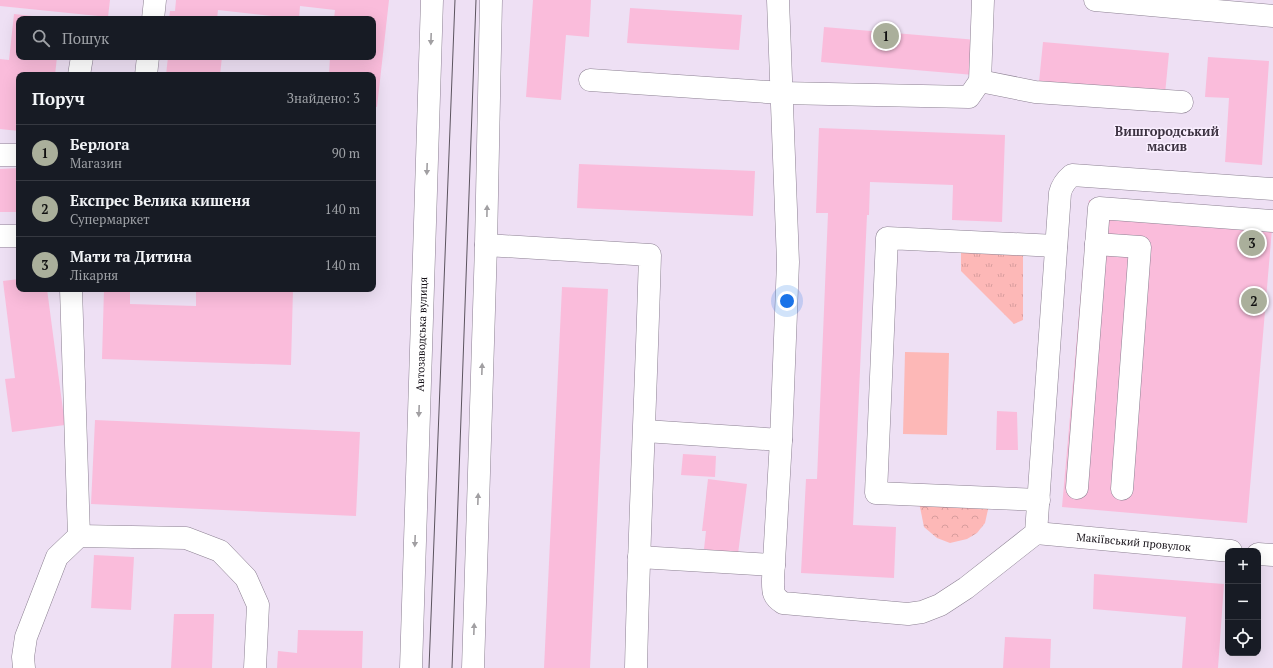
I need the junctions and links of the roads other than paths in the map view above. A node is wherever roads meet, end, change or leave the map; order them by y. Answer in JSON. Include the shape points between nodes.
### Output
{"nodes":[{"id":1,"x":155,"y":0,"type":"edge"},
{"id":2,"x":432,"y":0,"type":"edge"},
{"id":3,"x":491,"y":0,"type":"edge"},
{"id":4,"x":778,"y":0,"type":"edge"},
{"id":5,"x":983,"y":0,"type":"edge"},
{"id":6,"x":1095,"y":0,"type":"edge"},
{"id":7,"x":153,"y":16,"type":"edge"},
{"id":8,"x":1273,"y":16,"type":"edge"},
{"id":9,"x":82,"y":60,"type":"edge"},
{"id":10,"x":148,"y":60,"type":"edge"},
{"id":11,"x":80,"y":72,"type":"edge"},
{"id":12,"x":146,"y":72,"type":"edge"},
{"id":13,"x":590,"y":80,"type":"dead end"},
{"id":14,"x":980,"y":81,"type":"junction"},
{"id":15,"x":782,"y":93,"type":"junction"},
{"id":16,"x":1182,"y":102,"type":"dead end"},
{"id":17,"x":0,"y":155,"type":"edge"},
{"id":18,"x":16,"y":155,"type":"edge"},
{"id":19,"x":1273,"y":189,"type":"edge"},
{"id":20,"x":1273,"y":221,"type":"edge"},
{"id":21,"x":0,"y":236,"type":"edge"},
{"id":22,"x":16,"y":236,"type":"edge"},
{"id":23,"x":1096,"y":244,"type":"junction"},
{"id":24,"x":486,"y":245,"type":"junction"},
{"id":25,"x":1056,"y":246,"type":"junction"},
{"id":26,"x":71,"y":292,"type":"edge"},
{"id":27,"x":645,"y":431,"type":"junction"},
{"id":28,"x":781,"y":440,"type":"junction"},
{"id":29,"x":1078,"y":488,"type":"dead end"},
{"id":30,"x":1122,"y":489,"type":"dead end"},
{"id":31,"x":1039,"y":500,"type":"junction"},
{"id":32,"x":1036,"y":533,"type":"junction"},
{"id":33,"x":79,"y":536,"type":"junction"},
{"id":34,"x":1225,"y":550,"type":"edge"},
{"id":35,"x":1261,"y":554,"type":"edge"},
{"id":36,"x":1273,"y":555,"type":"edge"},
{"id":37,"x":639,"y":557,"type":"junction"},
{"id":38,"x":774,"y":565,"type":"junction"},
{"id":39,"x":24,"y":668,"type":"edge"},
{"id":40,"x":255,"y":668,"type":"edge"},
{"id":41,"x":411,"y":668,"type":"edge"},
{"id":42,"x":473,"y":668,"type":"edge"},
{"id":43,"x":636,"y":668,"type":"edge"}],
"edges":[{"from":1,"to":7,"type":"main road"},
{"from":2,"to":41,"type":"main road","name":"Автозаводська вулиця","one_way":true},
{"from":24,"to":3,"type":"main road","one_way":true},
{"from":4,"to":15,"type":"main road"},
{"from":5,"to":14,"type":"main road"},
{"from":6,"to":8,"type":"main road"},
{"from":9,"to":11,"type":"main road"},
{"from":10,"to":12,"type":"main road"},
{"from":13,"to":15,"type":"main road"},
{"from":14,"to":15,"type":"main road","via":[[969,97]]},
{"from":14,"to":16,"type":"main road","via":[[1035,92]]},
{"from":15,"to":28,"type":"main road","via":[[788,262]]},
{"from":17,"to":18,"type":"main road"},
{"from":19,"to":25,"type":"main road","via":[[1072,175],[1062,186],[1060,193]]},
{"from":20,"to":23,"type":"main road","via":[[1099,208]]},
{"from":21,"to":22,"type":"main road"},
{"from":23,"to":29,"type":"main road"},
{"from":23,"to":30,"type":"main road","via":[[1140,247]]},
{"from":24,"to":27,"type":"main road","via":[[650,255]]},
{"from":42,"to":24,"type":"main road","one_way":true},
{"from":25,"to":31,"type":"main road"},
{"from":25,"to":31,"type":"main road","via":[[887,238],[876,493]]},
{"from":26,"to":33,"type":"main road"},
{"from":27,"to":28,"type":"main road"},
{"from":27,"to":37,"type":"main road"},
{"from":28,"to":38,"type":"main road"},
{"from":31,"to":32,"type":"main road"},
{"from":32,"to":34,"type":"main road","name":"Макіївський провулок"},
{"from":32,"to":38,"type":"main road","via":[[940,605],[908,614],[783,604],[773,592]]},
{"from":33,"to":39,"type":"main road","via":[[57,557],[26,637],[22,657]]},
{"from":33,"to":40,"type":"main road","via":[[186,538],[220,551],[246,578],[258,605]]},
{"from":35,"to":36,"type":"main road"},
{"from":37,"to":38,"type":"main road"},
{"from":37,"to":43,"type":"main road"}]}
